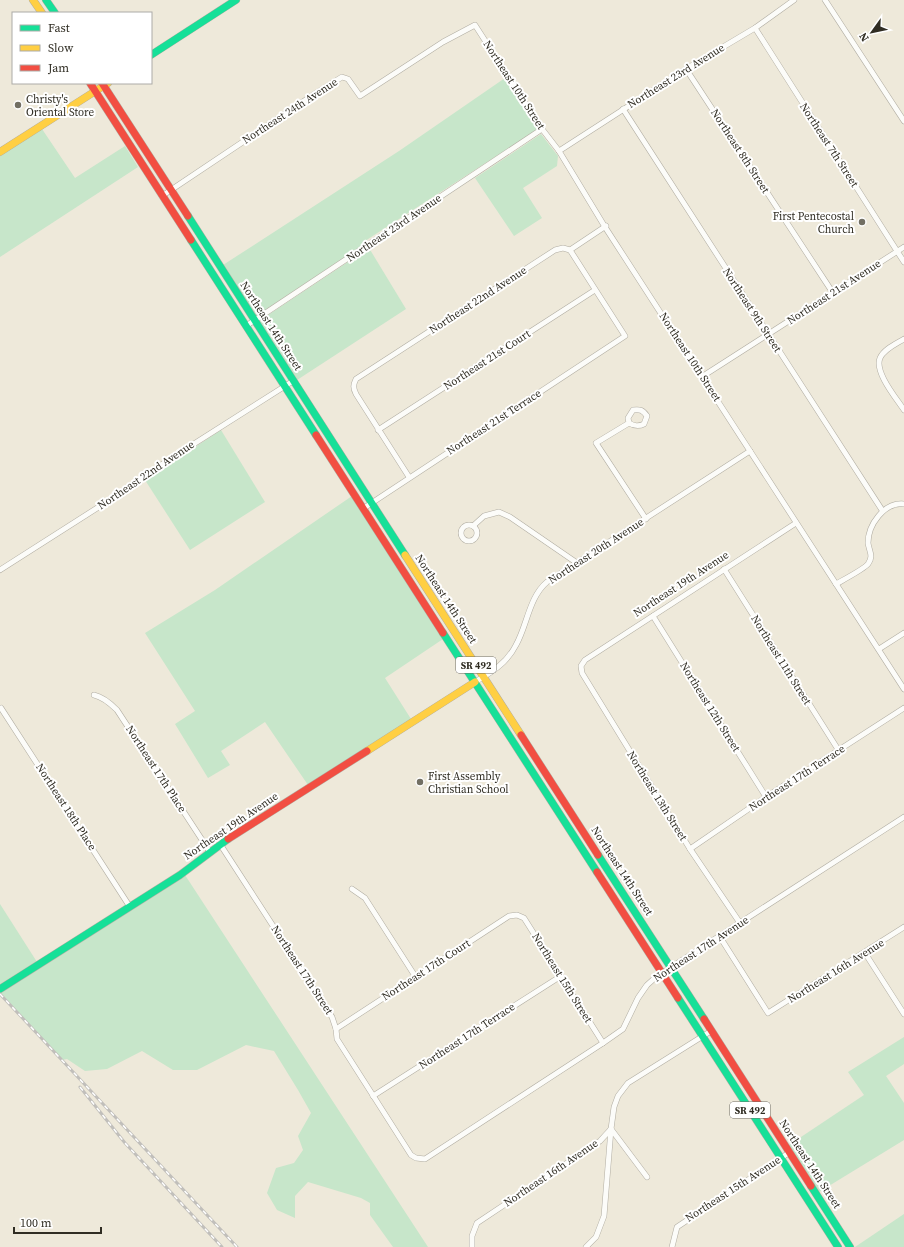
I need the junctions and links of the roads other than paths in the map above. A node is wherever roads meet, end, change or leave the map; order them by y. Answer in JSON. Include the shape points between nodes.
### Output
{"nodes":[{"id":1,"x":33,"y":0,"type":"edge"},
{"id":2,"x":46,"y":0,"type":"edge"},
{"id":3,"x":236,"y":0,"type":"edge"},
{"id":4,"x":794,"y":0,"type":"edge"},
{"id":5,"x":825,"y":0,"type":"edge"},
{"id":6,"x":41,"y":12,"type":"edge"},
{"id":7,"x":54,"y":12,"type":"edge"},
{"id":8,"x":475,"y":25,"type":"joint"},
{"id":9,"x":755,"y":28,"type":"junction"},
{"id":10,"x":152,"y":54,"type":"edge"},
{"id":11,"x":686,"y":69,"type":"junction"},
{"id":12,"x":91,"y":84,"type":"edge"},
{"id":13,"x":105,"y":84,"type":"edge"},
{"id":14,"x":96,"y":91,"type":"junction"},
{"id":15,"x":623,"y":109,"type":"junction"},
{"id":16,"x":904,"y":121,"type":"edge"},
{"id":17,"x":542,"y":129,"type":"junction"},
{"id":18,"x":559,"y":151,"type":"junction"},
{"id":19,"x":0,"y":152,"type":"edge"},
{"id":20,"x":171,"y":190,"type":"junction"},
{"id":21,"x":162,"y":196,"type":"junction"},
{"id":22,"x":606,"y":226,"type":"junction"},
{"id":23,"x":904,"y":247,"type":"edge"},
{"id":24,"x":570,"y":250,"type":"junction"},
{"id":25,"x":897,"y":251,"type":"junction"},
{"id":26,"x":904,"y":262,"type":"edge"},
{"id":27,"x":595,"y":290,"type":"junction"},
{"id":28,"x":833,"y":293,"type":"junction"},
{"id":29,"x":255,"y":321,"type":"junction"},
{"id":30,"x":246,"y":326,"type":"junction"},
{"id":31,"x":768,"y":334,"type":"junction"},
{"id":32,"x":904,"y":339,"type":"edge"},
{"id":33,"x":703,"y":376,"type":"junction"},
{"id":34,"x":293,"y":381,"type":"junction"},
{"id":35,"x":285,"y":386,"type":"junction"},
{"id":36,"x":904,"y":410,"type":"edge"},
{"id":37,"x":629,"y":423,"type":"dead end"},
{"id":38,"x":378,"y":430,"type":"junction"},
{"id":39,"x":750,"y":451,"type":"junction"},
{"id":40,"x":409,"y":477,"type":"junction"},
{"id":41,"x":372,"y":503,"type":"junction"},
{"id":42,"x":904,"y":504,"type":"edge"},
{"id":43,"x":364,"y":508,"type":"junction"},
{"id":44,"x":882,"y":510,"type":"junction"},
{"id":45,"x":646,"y":519,"type":"junction"},
{"id":46,"x":796,"y":523,"type":"junction"},
{"id":47,"x":473,"y":526,"type":"dead end"},
{"id":48,"x":576,"y":563,"type":"junction"},
{"id":49,"x":724,"y":569,"type":"junction"},
{"id":50,"x":0,"y":570,"type":"edge"},
{"id":51,"x":836,"y":584,"type":"junction"},
{"id":52,"x":653,"y":616,"type":"junction"},
{"id":53,"x":904,"y":633,"type":"edge"},
{"id":54,"x":879,"y":649,"type":"junction"},
{"id":55,"x":581,"y":666,"type":"joint"},
{"id":56,"x":484,"y":677,"type":"junction"},
{"id":57,"x":475,"y":682,"type":"junction"},
{"id":58,"x":904,"y":689,"type":"edge"},
{"id":59,"x":94,"y":695,"type":"dead end"},
{"id":60,"x":1,"y":708,"type":"dead end"},
{"id":61,"x":904,"y":708,"type":"edge"},
{"id":62,"x":839,"y":751,"type":"junction"},
{"id":63,"x":766,"y":797,"type":"junction"},
{"id":64,"x":904,"y":817,"type":"edge"},
{"id":65,"x":220,"y":844,"type":"junction"},
{"id":66,"x":690,"y":849,"type":"junction"},
{"id":67,"x":210,"y":852,"type":"junction"},
{"id":68,"x":352,"y":889,"type":"dead end"},
{"id":69,"x":130,"y":907,"type":"junction"},
{"id":70,"x":518,"y":914,"type":"joint"},
{"id":71,"x":740,"y":923,"type":"junction"},
{"id":72,"x":904,"y":927,"type":"edge"},
{"id":73,"x":720,"y":937,"type":"junction"},
{"id":74,"x":865,"y":953,"type":"junction"},
{"id":75,"x":671,"y":968,"type":"junction"},
{"id":76,"x":662,"y":973,"type":"junction"},
{"id":77,"x":416,"y":976,"type":"junction"},
{"id":78,"x":561,"y":976,"type":"junction"},
{"id":79,"x":0,"y":989,"type":"edge"},
{"id":80,"x":904,"y":1014,"type":"edge"},
{"id":81,"x":336,"y":1029,"type":"junction"},
{"id":82,"x":711,"y":1031,"type":"junction"},
{"id":83,"x":703,"y":1036,"type":"junction"},
{"id":84,"x":603,"y":1043,"type":"junction"},
{"id":85,"x":373,"y":1096,"type":"junction"},
{"id":86,"x":611,"y":1129,"type":"junction"},
{"id":87,"x":790,"y":1152,"type":"junction"},
{"id":88,"x":416,"y":1158,"type":"joint"},
{"id":89,"x":781,"y":1158,"type":"junction"},
{"id":90,"x":647,"y":1177,"type":"dead end"},
{"id":91,"x":472,"y":1247,"type":"edge"},
{"id":92,"x":586,"y":1247,"type":"edge"},
{"id":93,"x":672,"y":1247,"type":"edge"},
{"id":94,"x":838,"y":1247,"type":"edge"},
{"id":95,"x":850,"y":1247,"type":"edge"}],
"edges":[{"from":1,"to":6,"type":"main road"},
{"from":2,"to":7,"type":"main road"},
{"from":3,"to":10,"type":"main road"},
{"from":4,"to":9,"type":"street","name":"Northeast 23rd Avenue"},
{"from":5,"to":16,"type":"street"},
{"from":8,"to":17,"type":"street","name":"Northeast 10th Street"},
{"from":8,"to":20,"type":"street","name":"Northeast 24th Avenue","via":[[443,42],[360,96],[348,79],[342,77]]},
{"from":9,"to":11,"type":"street","name":"Northeast 23rd Avenue"},
{"from":9,"to":25,"type":"street","name":"Northeast 7th Street"},
{"from":11,"to":15,"type":"street","name":"Northeast 23rd Avenue"},
{"from":11,"to":28,"type":"street","name":"Northeast 8th Street"},
{"from":12,"to":14,"type":"main road","name":"Northeast 14th Street","number":"SR 492"},
{"from":13,"to":14,"type":"main road"},
{"from":13,"to":20,"type":"main road","name":"Northeast 14th Street","number":"SR 492"},
{"from":14,"to":19,"type":"main road"},
{"from":14,"to":21,"type":"main road","name":"Northeast 14th Street","number":"SR 492"},
{"from":15,"to":18,"type":"street","name":"Northeast 23rd Avenue"},
{"from":15,"to":31,"type":"street","name":"Northeast 9th Street"},
{"from":17,"to":18,"type":"street","name":"Northeast 10th Street"},
{"from":17,"to":29,"type":"street","name":"Northeast 23rd Avenue"},
{"from":18,"to":22,"type":"street","name":"Northeast 10th Street"},
{"from":20,"to":21,"type":"street","name":"Northeast 24th Avenue"},
{"from":20,"to":29,"type":"main road","name":"Northeast 14th Street","number":"SR 492"},
{"from":21,"to":30,"type":"main road","name":"Northeast 14th Street","number":"SR 492"},
{"from":22,"to":24,"type":"street","name":"Northeast 22nd Avenue"},
{"from":22,"to":33,"type":"street","name":"Northeast 10th Street"},
{"from":23,"to":25,"type":"street","name":"Northeast 21st Avenue"},
{"from":24,"to":27,"type":"street"},
{"from":24,"to":38,"type":"street","name":"Northeast 22nd Avenue","via":[[555,250],[356,379],[353,389]]},
{"from":25,"to":26,"type":"street","name":"Northeast 7th Street"},
{"from":25,"to":28,"type":"street","name":"Northeast 21st Avenue"},
{"from":27,"to":38,"type":"street","name":"Northeast 21st Court"},
{"from":27,"to":40,"type":"street","name":"Northeast 21st Terrace","via":[[625,336]]},
{"from":28,"to":31,"type":"street","name":"Northeast 21st Avenue"},
{"from":29,"to":30,"type":"street","name":"Northeast 23rd Avenue"},
{"from":29,"to":34,"type":"main road","name":"Northeast 14th Street","number":"SR 492"},
{"from":30,"to":35,"type":"main road","name":"Northeast 14th Street","number":"SR 492"},
{"from":31,"to":33,"type":"street","name":"Northeast 21st Avenue"},
{"from":31,"to":44,"type":"street","name":"Northeast 9th Street"},
{"from":32,"to":36,"type":"street","via":[[885,351],[880,358],[879,367]]},
{"from":33,"to":39,"type":"street","name":"Northeast 10th Street"},
{"from":34,"to":35,"type":"street","name":"Northeast 22nd Avenue"},
{"from":34,"to":41,"type":"main road","name":"Northeast 14th Street","number":"SR 492"},
{"from":35,"to":43,"type":"main road","name":"Northeast 14th Street","number":"SR 492"},
{"from":35,"to":50,"type":"street","name":"Northeast 22nd Avenue"},
{"from":37,"to":45,"type":"street","via":[[596,443]]},
{"from":38,"to":40,"type":"street"},
{"from":39,"to":45,"type":"street","name":"Northeast 20th Avenue"},
{"from":39,"to":46,"type":"street","name":"Northeast 10th Street"},
{"from":40,"to":41,"type":"street","name":"Northeast 21st Terrace"},
{"from":41,"to":43,"type":"street","name":"Northeast 21st Terrace"},
{"from":41,"to":56,"type":"main road","name":"Northeast 14th Street","number":"SR 492"},
{"from":42,"to":44,"type":"street"},
{"from":43,"to":57,"type":"main road","name":"Northeast 14th Street","number":"SR 492"},
{"from":44,"to":51,"type":"street","via":[[872,524],[868,543],[872,555],[868,564]]},
{"from":45,"to":48,"type":"street","name":"Northeast 20th Avenue"},
{"from":46,"to":49,"type":"street","name":"Northeast 19th Avenue"},
{"from":46,"to":51,"type":"street","name":"Northeast 10th Street"},
{"from":47,"to":48,"type":"street","via":[[484,516],[499,512]]},
{"from":48,"to":56,"type":"street","name":"Northeast 20th Avenue","via":[[544,585],[535,599],[512,653]]},
{"from":49,"to":52,"type":"street","name":"Northeast 19th Avenue"},
{"from":49,"to":62,"type":"street","name":"Northeast 11th Street"},
{"from":51,"to":54,"type":"street","name":"Northeast 10th Street"},
{"from":52,"to":55,"type":"street","name":"Northeast 19th Avenue","via":[[585,660]]},
{"from":52,"to":63,"type":"street","name":"Northeast 12th Street"},
{"from":53,"to":54,"type":"street"},
{"from":54,"to":58,"type":"street","name":"Northeast 10th Street"},
{"from":55,"to":66,"type":"street","name":"Northeast 13th Street","via":[[582,674]]},
{"from":56,"to":57,"type":"street","name":"Northeast 20th Avenue"},
{"from":56,"to":75,"type":"main road","name":"Northeast 14th Street","number":"SR 492"},
{"from":57,"to":65,"type":"main road","name":"Northeast 19th Avenue"},
{"from":57,"to":76,"type":"main road","name":"Northeast 14th Street","number":"SR 492"},
{"from":59,"to":67,"type":"street","name":"Northeast 17th Place","via":[[111,703],[117,710]]},
{"from":60,"to":69,"type":"street","name":"Northeast 18th Place"},
{"from":61,"to":62,"type":"street","name":"Northeast 17th Terrace"},
{"from":62,"to":63,"type":"street","name":"Northeast 17th Terrace"},
{"from":63,"to":66,"type":"street","name":"Northeast 17th Terrace"},
{"from":64,"to":71,"type":"street","name":"Northeast 17th Avenue"},
{"from":65,"to":67,"type":"main road","name":"Northeast 19th Avenue"},
{"from":65,"to":81,"type":"street","name":"Northeast 17th Street","via":[[332,1017]]},
{"from":66,"to":71,"type":"street","name":"Northeast 13th Street"},
{"from":67,"to":69,"type":"main road","name":"Northeast 19th Avenue","via":[[180,876]]},
{"from":68,"to":77,"type":"street","via":[[365,898]]},
{"from":69,"to":79,"type":"main road","name":"Northeast 19th Avenue"},
{"from":70,"to":77,"type":"street","name":"Northeast 17th Court","via":[[509,916]]},
{"from":70,"to":78,"type":"street","name":"Northeast 15th Street","via":[[524,918]]},
{"from":71,"to":73,"type":"street","name":"Northeast 17th Avenue"},
{"from":72,"to":74,"type":"street","name":"Northeast 16th Avenue"},
{"from":73,"to":74,"type":"street","name":"Northeast 16th Avenue","via":[[768,1013]]},
{"from":73,"to":75,"type":"street","name":"Northeast 17th Avenue"},
{"from":74,"to":80,"type":"street"},
{"from":75,"to":76,"type":"street","name":"Northeast 17th Avenue"},
{"from":75,"to":82,"type":"main road","name":"Northeast 14th Street","number":"SR 492"},
{"from":76,"to":83,"type":"main road","name":"Northeast 14th Street","number":"SR 492"},
{"from":76,"to":84,"type":"street","name":"Northeast 17th Avenue","via":[[644,989],[624,1029]]},
{"from":77,"to":81,"type":"street","name":"Northeast 17th Court"},
{"from":78,"to":84,"type":"street","name":"Northeast 15th Street"},
{"from":78,"to":85,"type":"street","name":"Northeast 17th Terrace"},
{"from":81,"to":85,"type":"street","name":"Northeast 17th Street","via":[[337,1039]]},
{"from":82,"to":83,"type":"street"},
{"from":82,"to":87,"type":"main road","name":"Northeast 14th Street","number":"SR 492"},
{"from":83,"to":86,"type":"street","via":[[628,1083],[618,1096]]},
{"from":83,"to":89,"type":"main road","name":"Northeast 14th Street","number":"SR 492"},
{"from":84,"to":88,"type":"street","name":"Northeast 17th Avenue","via":[[425,1159]]},
{"from":85,"to":88,"type":"street","name":"Northeast 17th Street","via":[[411,1155]]},
{"from":86,"to":90,"type":"street"},
{"from":86,"to":91,"type":"street","name":"Northeast 16th Avenue","via":[[594,1146],[477,1223],[472,1236]]},
{"from":86,"to":92,"type":"street","via":[[604,1216],[596,1237]]},
{"from":87,"to":89,"type":"street","name":"Northeast 15th Avenue"},
{"from":87,"to":95,"type":"main road","name":"Northeast 14th Street","number":"SR 492"},
{"from":89,"to":93,"type":"street","name":"Northeast 15th Avenue","via":[[677,1226]]},
{"from":89,"to":94,"type":"main road","name":"Northeast 14th Street","number":"SR 492"}]}
